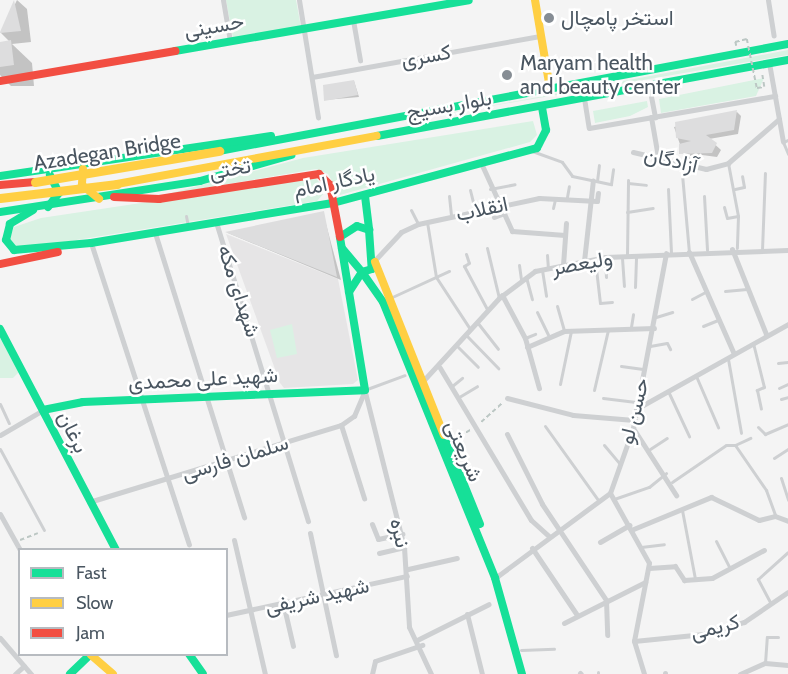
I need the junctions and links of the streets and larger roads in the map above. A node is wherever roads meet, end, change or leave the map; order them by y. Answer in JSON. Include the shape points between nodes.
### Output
{"nodes":[{"id":1,"x":223,"y":0,"type":"edge"},
{"id":2,"x":298,"y":0,"type":"edge"},
{"id":3,"x":469,"y":0,"type":"edge"},
{"id":4,"x":535,"y":0,"type":"edge"},
{"id":5,"x":768,"y":0,"type":"edge"},
{"id":6,"x":353,"y":20,"type":"junction"},
{"id":7,"x":303,"y":28,"type":"junction"},
{"id":8,"x":541,"y":36,"type":"junction"},
{"id":9,"x":774,"y":36,"type":"dead end"},
{"id":10,"x":230,"y":41,"type":"junction"},
{"id":11,"x":788,"y":44,"type":"edge"},
{"id":12,"x":360,"y":60,"type":"dead end"},
{"id":13,"x":788,"y":60,"type":"edge"},
{"id":14,"x":765,"y":63,"type":"junction"},
{"id":15,"x":312,"y":77,"type":"junction"},
{"id":16,"x":0,"y":81,"type":"edge"},
{"id":17,"x":649,"y":86,"type":"junction"},
{"id":18,"x":550,"y":89,"type":"junction"},
{"id":19,"x":775,"y":96,"type":"junction"},
{"id":20,"x":584,"y":99,"type":"junction"},
{"id":21,"x":542,"y":106,"type":"junction"},
{"id":22,"x":318,"y":117,"type":"dead end"},
{"id":23,"x":653,"y":117,"type":"junction"},
{"id":24,"x":779,"y":119,"type":"junction"},
{"id":25,"x":303,"y":134,"type":"junction"},
{"id":26,"x":786,"y":141,"type":"edge"},
{"id":27,"x":315,"y":147,"type":"junction"},
{"id":28,"x":219,"y":151,"type":"joint"},
{"id":29,"x":633,"y":152,"type":"dead end"},
{"id":30,"x":658,"y":157,"type":"junction"},
{"id":31,"x":92,"y":162,"type":"junction"},
{"id":32,"x":481,"y":163,"type":"junction"},
{"id":33,"x":39,"y":172,"type":"junction"},
{"id":34,"x":0,"y":176,"type":"edge"},
{"id":35,"x":595,"y":181,"type":"road end"},
{"id":36,"x":117,"y":184,"type":"joint"},
{"id":37,"x":0,"y":185,"type":"edge"},
{"id":38,"x":598,"y":193,"type":"dead end"},
{"id":39,"x":364,"y":196,"type":"junction"},
{"id":40,"x":113,"y":197,"type":"junction"},
{"id":41,"x":0,"y":198,"type":"edge"},
{"id":42,"x":101,"y":199,"type":"junction"},
{"id":43,"x":589,"y":200,"type":"junction"},
{"id":44,"x":333,"y":203,"type":"junction"},
{"id":45,"x":499,"y":205,"type":"junction"},
{"id":46,"x":43,"y":209,"type":"junction"},
{"id":47,"x":33,"y":210,"type":"junction"},
{"id":48,"x":0,"y":212,"type":"edge"},
{"id":49,"x":504,"y":213,"type":"junction"},
{"id":50,"x":494,"y":217,"type":"dead end"},
{"id":51,"x":216,"y":222,"type":"junction"},
{"id":52,"x":566,"y":223,"type":"dead end"},
{"id":53,"x":369,"y":230,"type":"junction"},
{"id":54,"x":155,"y":233,"type":"junction"},
{"id":55,"x":565,"y":235,"type":"junction"},
{"id":56,"x":340,"y":237,"type":"junction"},
{"id":57,"x":92,"y":243,"type":"junction"},
{"id":58,"x":342,"y":249,"type":"junction"},
{"id":59,"x":734,"y":249,"type":"junction"},
{"id":60,"x":788,"y":250,"type":"edge"},
{"id":61,"x":688,"y":252,"type":"junction"},
{"id":62,"x":669,"y":253,"type":"junction"},
{"id":63,"x":375,"y":260,"type":"junction"},
{"id":64,"x":584,"y":261,"type":"junction"},
{"id":65,"x":0,"y":264,"type":"edge"},
{"id":66,"x":563,"y":266,"type":"junction"},
{"id":67,"x":362,"y":272,"type":"junction"},
{"id":68,"x":349,"y":292,"type":"junction"},
{"id":69,"x":500,"y":297,"type":"junction"},
{"id":70,"x":788,"y":324,"type":"edge"},
{"id":71,"x":654,"y":328,"type":"junction"},
{"id":72,"x":0,"y":329,"type":"edge"},
{"id":73,"x":765,"y":334,"type":"junction"},
{"id":74,"x":527,"y":347,"type":"junction"},
{"id":75,"x":734,"y":354,"type":"junction"},
{"id":76,"x":440,"y":368,"type":"junction"},
{"id":77,"x":422,"y":382,"type":"junction"},
{"id":78,"x":539,"y":388,"type":"dead end"},
{"id":79,"x":365,"y":390,"type":"junction"},
{"id":80,"x":273,"y":394,"type":"junction"},
{"id":81,"x":210,"y":397,"type":"junction"},
{"id":82,"x":507,"y":398,"type":"dead end"},
{"id":83,"x":146,"y":400,"type":"junction"},
{"id":84,"x":637,"y":405,"type":"junction"},
{"id":85,"x":43,"y":410,"type":"junction"},
{"id":86,"x":634,"y":420,"type":"junction"},
{"id":87,"x":341,"y":425,"type":"junction"},
{"id":88,"x":633,"y":428,"type":"junction"},
{"id":89,"x":507,"y":434,"type":"dead end"},
{"id":90,"x":0,"y":435,"type":"edge"},
{"id":91,"x":286,"y":442,"type":"junction"},
{"id":92,"x":228,"y":461,"type":"junction"},
{"id":93,"x":170,"y":478,"type":"junction"},
{"id":94,"x":610,"y":493,"type":"junction"},
{"id":95,"x":676,"y":495,"type":"dead end"},
{"id":96,"x":364,"y":498,"type":"dead end"},
{"id":97,"x":88,"y":503,"type":"junction"},
{"id":98,"x":0,"y":514,"type":"edge"},
{"id":99,"x":244,"y":517,"type":"dead end"},
{"id":100,"x":308,"y":520,"type":"dead end"},
{"id":101,"x":788,"y":521,"type":"edge"},
{"id":102,"x":372,"y":524,"type":"dead end"},
{"id":103,"x":630,"y":528,"type":"junction"},
{"id":104,"x":558,"y":529,"type":"junction"},
{"id":105,"x":310,"y":533,"type":"dead end"},
{"id":106,"x":402,"y":534,"type":"junction"},
{"id":107,"x":549,"y":536,"type":"junction"},
{"id":108,"x":234,"y":540,"type":"dead end"},
{"id":109,"x":600,"y":542,"type":"dead end"},
{"id":110,"x":189,"y":544,"type":"dead end"},
{"id":111,"x":404,"y":547,"type":"junction"},
{"id":112,"x":19,"y":548,"type":"edge"},
{"id":113,"x":115,"y":548,"type":"edge"},
{"id":114,"x":532,"y":548,"type":"junction"},
{"id":115,"x":764,"y":550,"type":"dead end"},
{"id":116,"x":379,"y":553,"type":"dead end"},
{"id":117,"x":457,"y":558,"type":"dead end"},
{"id":118,"x":649,"y":568,"type":"junction"},
{"id":119,"x":408,"y":569,"type":"junction"},
{"id":120,"x":407,"y":576,"type":"junction"},
{"id":121,"x":497,"y":576,"type":"junction"},
{"id":122,"x":645,"y":582,"type":"junction"},
{"id":123,"x":788,"y":592,"type":"edge"},
{"id":124,"x":324,"y":594,"type":"junction"},
{"id":125,"x":606,"y":600,"type":"junction"},
{"id":126,"x":283,"y":603,"type":"junction"},
{"id":127,"x":489,"y":604,"type":"dead end"},
{"id":128,"x":250,"y":610,"type":"junction"},
{"id":129,"x":467,"y":614,"type":"junction"},
{"id":130,"x":228,"y":615,"type":"edge"},
{"id":131,"x":577,"y":615,"type":"junction"},
{"id":132,"x":564,"y":623,"type":"dead end"},
{"id":133,"x":607,"y":635,"type":"dead end"},
{"id":134,"x":0,"y":638,"type":"edge"},
{"id":135,"x":417,"y":640,"type":"junction"},
{"id":136,"x":634,"y":641,"type":"junction"},
{"id":137,"x":422,"y":645,"type":"junction"},
{"id":138,"x":293,"y":646,"type":"dead end"},
{"id":139,"x":336,"y":655,"type":"dead end"},
{"id":140,"x":89,"y":656,"type":"edge"},
{"id":141,"x":93,"y":656,"type":"edge"},
{"id":142,"x":190,"y":656,"type":"edge"},
{"id":143,"x":788,"y":665,"type":"edge"},
{"id":144,"x":24,"y":666,"type":"junction"},
{"id":145,"x":743,"y":673,"type":"edge"},
{"id":146,"x":15,"y":674,"type":"edge"},
{"id":147,"x":31,"y":674,"type":"edge"},
{"id":148,"x":70,"y":674,"type":"edge"},
{"id":149,"x":113,"y":674,"type":"edge"},
{"id":150,"x":203,"y":674,"type":"edge"},
{"id":151,"x":265,"y":674,"type":"edge"},
{"id":152,"x":372,"y":674,"type":"edge"},
{"id":153,"x":431,"y":674,"type":"edge"},
{"id":154,"x":482,"y":674,"type":"edge"},
{"id":155,"x":522,"y":674,"type":"edge"},
{"id":156,"x":527,"y":674,"type":"edge"},
{"id":157,"x":644,"y":674,"type":"edge"}],
"edges":[{"from":1,"to":10,"type":"street"},
{"from":2,"to":7,"type":"street"},
{"from":3,"to":6,"type":"street","name":"حسینی"},
{"from":4,"to":8,"type":"street"},
{"from":5,"to":9,"type":"street"},
{"from":6,"to":7,"type":"street","name":"حسینی"},
{"from":6,"to":12,"type":"street"},
{"from":7,"to":10,"type":"street","name":"حسینی"},
{"from":7,"to":15,"type":"street"},
{"from":8,"to":15,"type":"street","name":"کسری"},
{"from":8,"to":18,"type":"street"},
{"from":10,"to":16,"type":"street","name":"حسینی"},
{"from":11,"to":18,"type":"street","name":"بلوار بسیج"},
{"from":13,"to":14,"type":"street","name":"بلوار بسیج"},
{"from":14,"to":17,"type":"street","name":"بلوار بسیج"},
{"from":14,"to":19,"type":"street"},
{"from":15,"to":22,"type":"street"},
{"from":17,"to":20,"type":"street","name":"بلوار بسیج"},
{"from":17,"to":23,"type":"street"},
{"from":18,"to":25,"type":"street","name":"بلوار بسیج"},
{"from":19,"to":23,"type":"street"},
{"from":19,"to":24,"type":"street"},
{"from":20,"to":21,"type":"street","name":"بلوار بسیج"},
{"from":20,"to":23,"type":"street","via":[[589,128]]},
{"from":21,"to":27,"type":"street","name":"بلوار بسیج"},
{"from":21,"to":32,"type":"street","name":"یادگار امام","via":[[545,137],[530,151]]},
{"from":23,"to":30,"type":"street"},
{"from":24,"to":26,"type":"street"},
{"from":24,"to":30,"type":"street","name":"آزادگان","via":[[728,164],[706,169]]},
{"from":25,"to":28,"type":"street","name":"بلوار بسیج"},
{"from":25,"to":31,"type":"street"},
{"from":27,"to":36,"type":"street","name":"بلوار بسیج"},
{"from":27,"to":40,"type":"street","via":[[254,169]]},
{"from":28,"to":37,"type":"street","name":"Azadegan Bridge","bridge":true},
{"from":29,"to":30,"type":"street","name":"آزادگان"},
{"from":31,"to":33,"type":"street"},
{"from":31,"to":42,"type":"street","via":[[81,172],[82,185]]},
{"from":32,"to":39,"type":"street","name":"یادگار امام"},
{"from":32,"to":45,"type":"street"},
{"from":33,"to":34,"type":"street"},
{"from":33,"to":46,"type":"street","via":[[53,177],[59,187],[57,199]]},
{"from":35,"to":43,"type":"street"},
{"from":36,"to":41,"type":"street","name":"Azadegan Bridge","bridge":true},
{"from":38,"to":43,"type":"street","via":[[597,201]]},
{"from":39,"to":44,"type":"street","name":"یادگار امام"},
{"from":39,"to":53,"type":"street","name":"شریعتی"},
{"from":40,"to":42,"type":"street"},
{"from":40,"to":44,"type":"street","name":"تختی","via":[[159,199],[313,173],[328,181]]},
{"from":42,"to":46,"type":"street"},
{"from":43,"to":45,"type":"street","name":"انقلاب","via":[[555,197]]},
{"from":43,"to":64,"type":"street"},
{"from":44,"to":51,"type":"street","name":"یادگار امام"},
{"from":44,"to":56,"type":"street","name":"تختی"},
{"from":45,"to":49,"type":"street"},
{"from":45,"to":63,"type":"street","name":"انقلاب","via":[[418,224],[401,232]]},
{"from":46,"to":47,"type":"street"},
{"from":47,"to":48,"type":"street"},
{"from":47,"to":57,"type":"street","via":[[10,224],[6,240],[14,250]]},
{"from":49,"to":50,"type":"street"},
{"from":49,"to":55,"type":"street","via":[[512,231]]},
{"from":51,"to":54,"type":"street","name":"یادگار امام"},
{"from":51,"to":80,"type":"street","name":"شهدای مکه"},
{"from":52,"to":55,"type":"street"},
{"from":53,"to":56,"type":"street","via":[[357,226]]},
{"from":53,"to":63,"type":"street","name":"شریعتی"},
{"from":54,"to":57,"type":"street","name":"یادگار امام"},
{"from":54,"to":81,"type":"street"},
{"from":55,"to":66,"type":"street"},
{"from":56,"to":58,"type":"street","name":"تختی"},
{"from":57,"to":65,"type":"street"},
{"from":57,"to":83,"type":"street"},
{"from":58,"to":67,"type":"street","name":"شریعتی"},
{"from":58,"to":68,"type":"street","name":"تختی"},
{"from":59,"to":60,"type":"street","name":"ولیعصر"},
{"from":59,"to":61,"type":"street","name":"ولیعصر"},
{"from":59,"to":73,"type":"street"},
{"from":61,"to":62,"type":"street","name":"ولیعصر"},
{"from":61,"to":75,"type":"street"},
{"from":62,"to":64,"type":"street","name":"ولیعصر"},
{"from":62,"to":71,"type":"street","name":"حسن لو"},
{"from":63,"to":67,"type":"street","via":[[372,269]]},
{"from":63,"to":77,"type":"street","name":"شریعتی"},
{"from":64,"to":66,"type":"street","name":"ولیعصر"},
{"from":66,"to":69,"type":"street","name":"ولیعصر","via":[[523,277]]},
{"from":67,"to":68,"type":"street"},
{"from":67,"to":121,"type":"street","name":"شریعتی","via":[[383,302]]},
{"from":68,"to":79,"type":"street","name":"تختی"},
{"from":69,"to":74,"type":"street"},
{"from":69,"to":76,"type":"street","name":"ولیعصر"},
{"from":70,"to":73,"type":"street"},
{"from":71,"to":74,"type":"street","via":[[564,331]]},
{"from":71,"to":84,"type":"street","name":"حسن لو"},
{"from":72,"to":85,"type":"street","name":"برغان"},
{"from":73,"to":75,"type":"street"},
{"from":74,"to":78,"type":"street"},
{"from":75,"to":84,"type":"street"},
{"from":76,"to":77,"type":"street","name":"ولیعصر"},
{"from":76,"to":107,"type":"street","via":[[531,520]]},
{"from":77,"to":121,"type":"street","name":"شریعتی"},
{"from":79,"to":80,"type":"street","name":"شهید علی محمدی"},
{"from":79,"to":87,"type":"street","via":[[354,416]]},
{"from":79,"to":106,"type":"street","name":"نبره"},
{"from":80,"to":81,"type":"street","name":"شهید علی محمدی"},
{"from":80,"to":91,"type":"street","name":"شهدای مکه"},
{"from":81,"to":83,"type":"street","name":"شهید علی محمدی"},
{"from":81,"to":92,"type":"street"},
{"from":82,"to":86,"type":"street","via":[[551,412]]},
{"from":83,"to":85,"type":"street","name":"شهید علی محمدی"},
{"from":83,"to":93,"type":"street"},
{"from":84,"to":86,"type":"street","name":"حسن لو"},
{"from":85,"to":90,"type":"street"},
{"from":85,"to":97,"type":"street","name":"برغان"},
{"from":86,"to":88,"type":"street","name":"حسن لو"},
{"from":87,"to":91,"type":"street","name":"سلمان فارسی"},
{"from":87,"to":96,"type":"street"},
{"from":88,"to":94,"type":"street","name":"حسن لو"},
{"from":88,"to":95,"type":"street","via":[[672,482]]},
{"from":89,"to":104,"type":"street"},
{"from":91,"to":92,"type":"street","name":"سلمان فارسی"},
{"from":91,"to":100,"type":"street","name":"شهدای مکه"},
{"from":92,"to":93,"type":"street","name":"سلمان فارسی"},
{"from":92,"to":99,"type":"street"},
{"from":93,"to":97,"type":"street","name":"سلمان فارسی"},
{"from":93,"to":110,"type":"street"},
{"from":94,"to":103,"type":"street"},
{"from":94,"to":104,"type":"street"},
{"from":97,"to":113,"type":"street","name":"برغان"},
{"from":98,"to":112,"type":"street"},
{"from":101,"to":103,"type":"street","via":[[775,516],[759,520],[711,497]]},
{"from":102,"to":106,"type":"street","via":[[378,539]]},
{"from":103,"to":109,"type":"street"},
{"from":103,"to":118,"type":"street"},
{"from":104,"to":107,"type":"street"},
{"from":104,"to":125,"type":"street"},
{"from":105,"to":124,"type":"street"},
{"from":106,"to":111,"type":"street","name":"نبره"},
{"from":107,"to":114,"type":"street"},
{"from":108,"to":128,"type":"street"},
{"from":111,"to":116,"type":"street"},
{"from":111,"to":119,"type":"street","name":"نبره"},
{"from":114,"to":121,"type":"street"},
{"from":114,"to":131,"type":"street"},
{"from":115,"to":118,"type":"street","via":[[731,571],[695,580],[682,579],[675,567]]},
{"from":117,"to":119,"type":"street"},
{"from":118,"to":122,"type":"street"},
{"from":119,"to":120,"type":"street","name":"نبره"},
{"from":120,"to":124,"type":"street","name":"شهید شریفی"},
{"from":120,"to":135,"type":"street","name":"نبره","via":[[409,627]]},
{"from":121,"to":155,"type":"street","name":"شریعتی"},
{"from":121,"to":156,"type":"street","name":"شریعتی"},
{"from":122,"to":125,"type":"street"},
{"from":122,"to":136,"type":"street"},
{"from":123,"to":136,"type":"street","name":"کریمی","via":[[744,622],[704,633]]},
{"from":124,"to":126,"type":"street","name":"شهید شریفی"},
{"from":124,"to":139,"type":"street"},
{"from":125,"to":131,"type":"street"},
{"from":125,"to":133,"type":"street"},
{"from":126,"to":128,"type":"street","name":"شهید شریفی"},
{"from":126,"to":138,"type":"street"},
{"from":127,"to":129,"type":"street"},
{"from":128,"to":130,"type":"street","name":"شهید شریفی"},
{"from":128,"to":151,"type":"street"},
{"from":129,"to":135,"type":"street"},
{"from":129,"to":154,"type":"street"},
{"from":131,"to":132,"type":"street"},
{"from":134,"to":144,"type":"street"},
{"from":135,"to":137,"type":"street","name":"نبره"},
{"from":136,"to":157,"type":"street"},
{"from":137,"to":152,"type":"street","via":[[375,661]]},
{"from":137,"to":153,"type":"street","name":"نبره"},
{"from":140,"to":148,"type":"street"},
{"from":141,"to":149,"type":"street"},
{"from":142,"to":150,"type":"street"},
{"from":143,"to":145,"type":"street","via":[[765,663]]},
{"from":144,"to":146,"type":"street"},
{"from":144,"to":147,"type":"street"}]}
